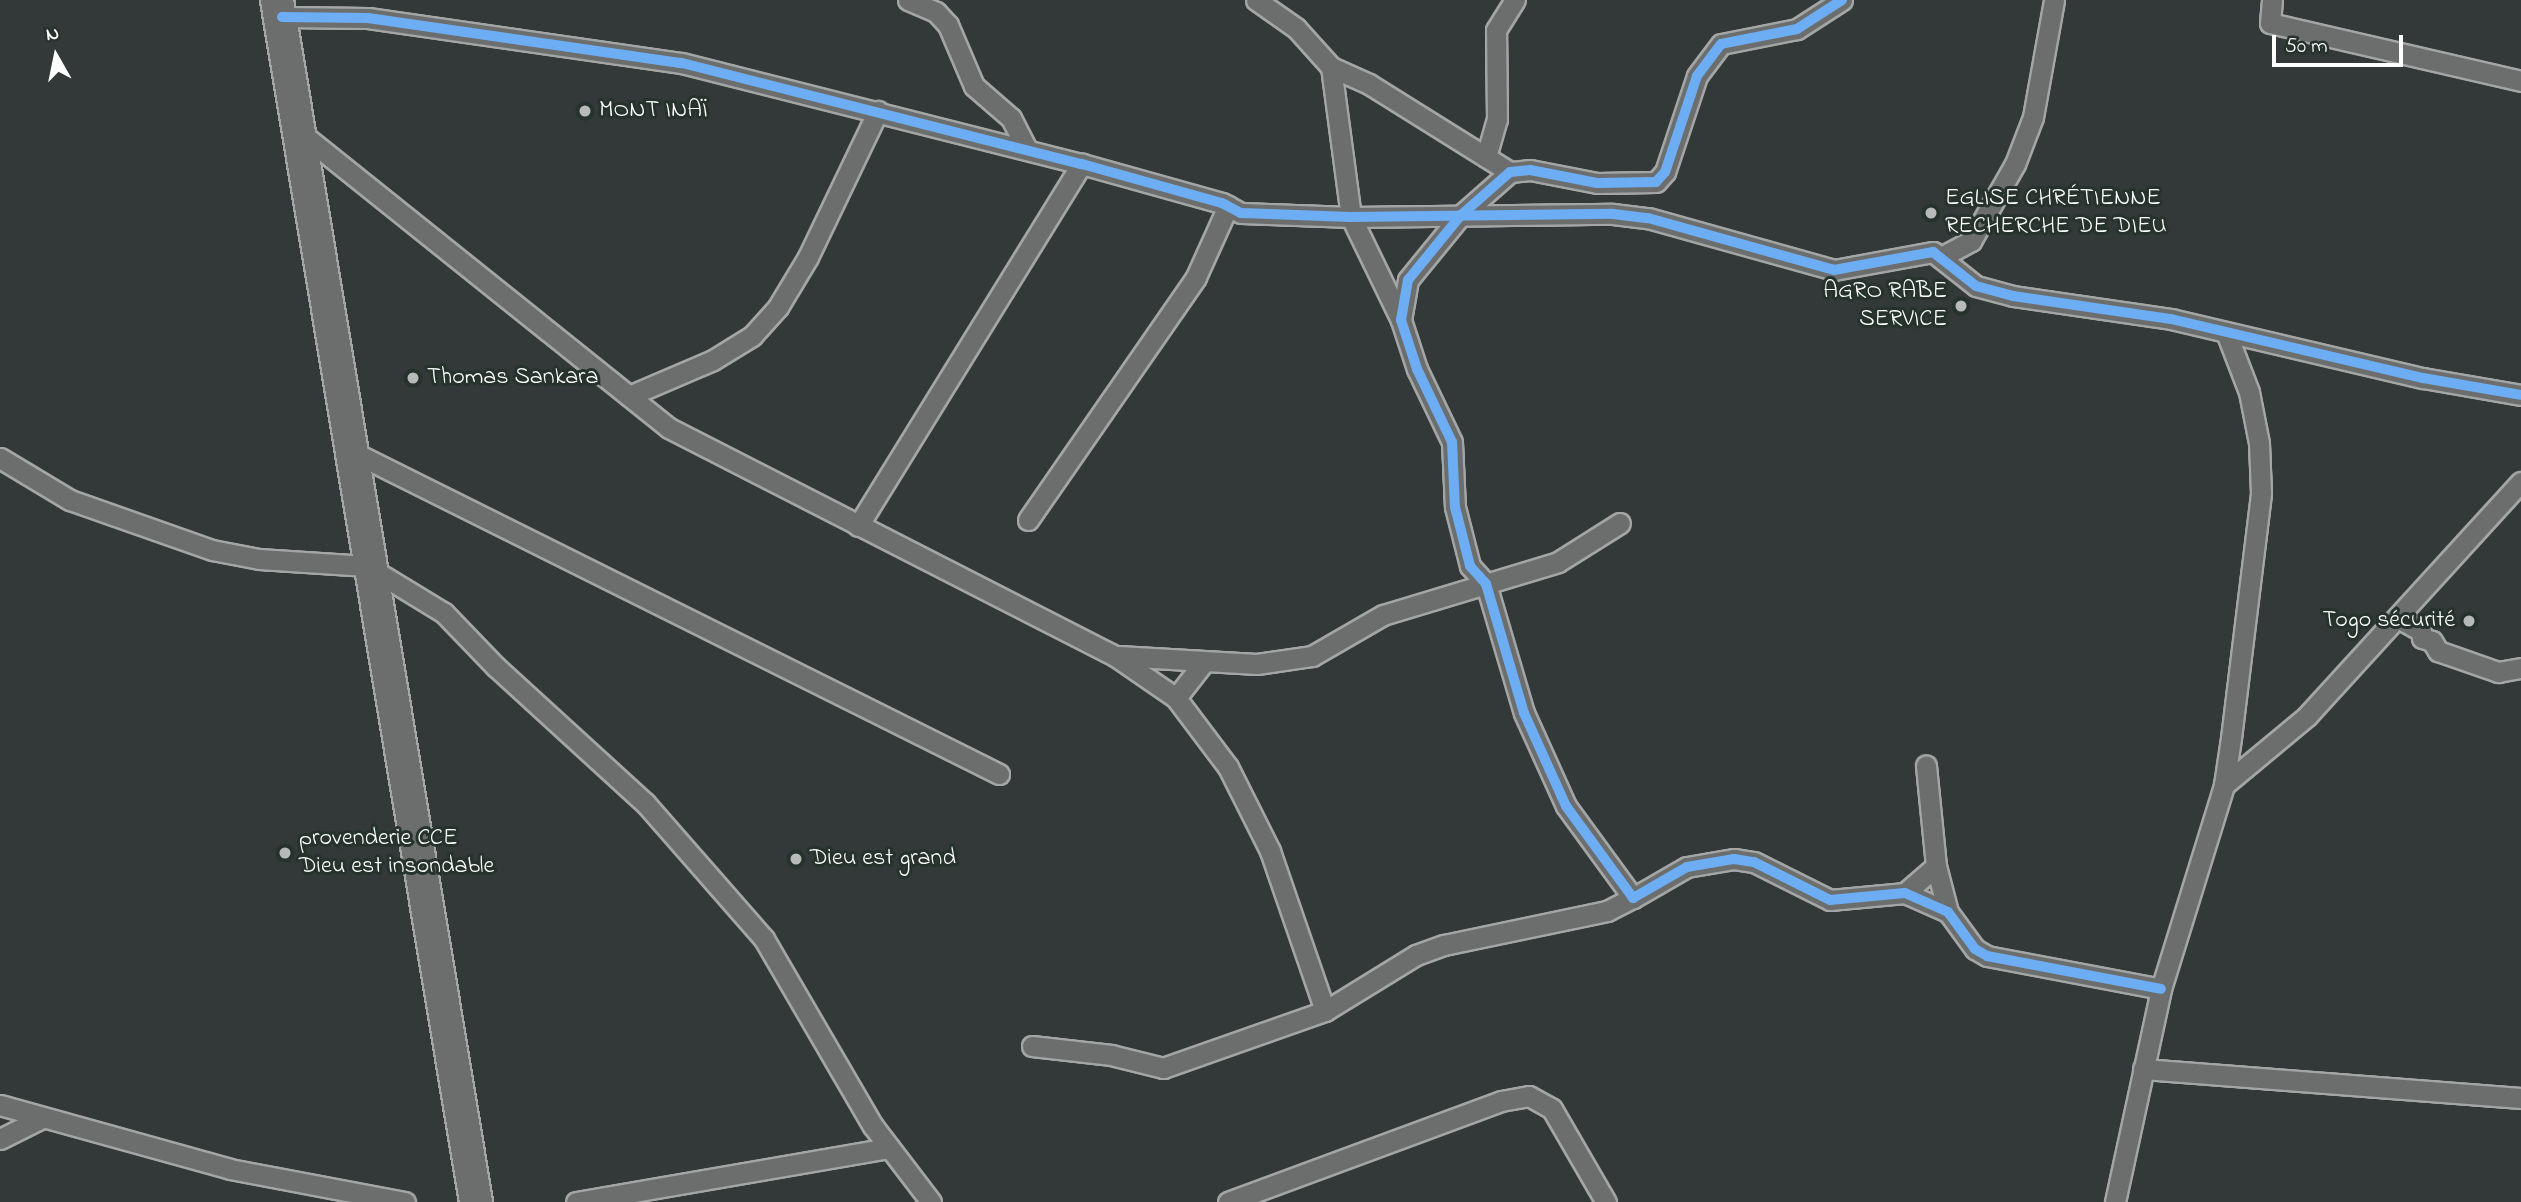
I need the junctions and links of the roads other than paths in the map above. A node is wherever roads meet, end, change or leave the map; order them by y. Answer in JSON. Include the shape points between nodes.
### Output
{"nodes":[{"id":1,"x":908,"y":0,"type":"edge"},
{"id":2,"x":1256,"y":0,"type":"edge"},
{"id":3,"x":1515,"y":0,"type":"edge"},
{"id":4,"x":1842,"y":0,"type":"edge"},
{"id":5,"x":2054,"y":0,"type":"edge"},
{"id":6,"x":2272,"y":0,"type":"edge"},
{"id":7,"x":280,"y":8,"type":"edge"},
{"id":8,"x":1331,"y":67,"type":"junction"},
{"id":9,"x":2521,"y":81,"type":"edge"},
{"id":10,"x":878,"y":111,"type":"junction"},
{"id":11,"x":302,"y":134,"type":"junction"},
{"id":12,"x":1027,"y":150,"type":"junction"},
{"id":13,"x":1486,"y":157,"type":"junction"},
{"id":14,"x":1082,"y":164,"type":"junction"},
{"id":15,"x":1510,"y":172,"type":"junction"},
{"id":16,"x":1228,"y":206,"type":"junction"},
{"id":17,"x":1461,"y":215,"type":"junction"},
{"id":18,"x":1351,"y":217,"type":"junction"},
{"id":19,"x":1943,"y":256,"type":"junction"},
{"id":20,"x":1401,"y":320,"type":"junction"},
{"id":21,"x":2226,"y":332,"type":"junction"},
{"id":22,"x":2521,"y":395,"type":"edge"},
{"id":23,"x":629,"y":396,"type":"junction"},
{"id":24,"x":351,"y":451,"type":"junction"},
{"id":25,"x":0,"y":458,"type":"edge"},
{"id":26,"x":2521,"y":482,"type":"edge"},
{"id":27,"x":1028,"y":520,"type":"dead end"},
{"id":28,"x":1620,"y":523,"type":"dead end"},
{"id":29,"x":858,"y":526,"type":"junction"},
{"id":30,"x":367,"y":566,"type":"junction"},
{"id":31,"x":1470,"y":566,"type":"junction"},
{"id":32,"x":1486,"y":584,"type":"junction"},
{"id":33,"x":1457,"y":590,"type":"junction"},
{"id":34,"x":2398,"y":618,"type":"junction"},
{"id":35,"x":1115,"y":656,"type":"junction"},
{"id":36,"x":1204,"y":662,"type":"junction"},
{"id":37,"x":2521,"y":668,"type":"edge"},
{"id":38,"x":1176,"y":698,"type":"junction"},
{"id":39,"x":1927,"y":765,"type":"dead end"},
{"id":40,"x":999,"y":774,"type":"dead end"},
{"id":41,"x":2224,"y":785,"type":"junction"},
{"id":42,"x":1936,"y":866,"type":"junction"},
{"id":43,"x":1905,"y":893,"type":"junction"},
{"id":44,"x":1633,"y":898,"type":"junction"},
{"id":45,"x":1948,"y":912,"type":"junction"},
{"id":46,"x":2161,"y":989,"type":"junction"},
{"id":47,"x":1325,"y":1011,"type":"junction"},
{"id":48,"x":1032,"y":1046,"type":"dead end"},
{"id":49,"x":2143,"y":1069,"type":"junction"},
{"id":50,"x":2521,"y":1098,"type":"edge"},
{"id":51,"x":0,"y":1105,"type":"edge"},
{"id":52,"x":42,"y":1118,"type":"junction"},
{"id":53,"x":0,"y":1139,"type":"edge"},
{"id":54,"x":889,"y":1148,"type":"junction"},
{"id":55,"x":405,"y":1202,"type":"edge"},
{"id":56,"x":476,"y":1202,"type":"edge"},
{"id":57,"x":576,"y":1202,"type":"edge"},
{"id":58,"x":931,"y":1202,"type":"edge"},
{"id":59,"x":1228,"y":1202,"type":"edge"},
{"id":60,"x":1606,"y":1202,"type":"edge"},
{"id":61,"x":2115,"y":1202,"type":"edge"}],
"edges":[{"from":1,"to":12,"type":"street","via":[[936,12],[948,25],[974,86],[1011,118]]},
{"from":2,"to":8,"type":"street","via":[[1296,28]]},
{"from":3,"to":13,"type":"street","via":[[1496,30],[1497,119]]},
{"from":4,"to":15,"type":"street","via":[[1797,29],[1721,44],[1697,76],[1665,172],[1656,182],[1597,183],[1530,170]]},
{"from":5,"to":19,"type":"street","via":[[2033,117],[2015,164],[1970,241]]},
{"from":6,"to":9,"type":"street","via":[[2270,23]]},
{"from":7,"to":10,"type":"street","via":[[498,34],[681,63]]},
{"from":7,"to":11,"type":"highway"},
{"from":8,"to":13,"type":"street","via":[[1369,84]]},
{"from":8,"to":18,"type":"street"},
{"from":10,"to":12,"type":"street"},
{"from":10,"to":23,"type":"street","via":[[778,307],[752,336],[713,360]]},
{"from":11,"to":23,"type":"street"},
{"from":11,"to":24,"type":"highway"},
{"from":12,"to":14,"type":"street"},
{"from":13,"to":15,"type":"street"},
{"from":14,"to":16,"type":"street"},
{"from":14,"to":29,"type":"street"},
{"from":15,"to":17,"type":"street"},
{"from":16,"to":18,"type":"street","via":[[1262,215]]},
{"from":16,"to":27,"type":"street","via":[[1196,277]]},
{"from":17,"to":18,"type":"street"},
{"from":17,"to":19,"type":"street","via":[[1648,218],[1818,269],[1922,253]]},
{"from":17,"to":20,"type":"street","via":[[1408,279]]},
{"from":18,"to":20,"type":"street"},
{"from":19,"to":21,"type":"street","via":[[1965,280],[1989,289]]},
{"from":20,"to":31,"type":"street","via":[[1417,369],[1452,442],[1455,507]]},
{"from":21,"to":22,"type":"street","via":[[2423,378]]},
{"from":21,"to":41,"type":"street","via":[[2249,392],[2259,443],[2261,493]]},
{"from":23,"to":29,"type":"street","via":[[668,428]]},
{"from":24,"to":30,"type":"highway"},
{"from":24,"to":40,"type":"street"},
{"from":25,"to":30,"type":"street","via":[[70,500],[212,550],[259,559]]},
{"from":26,"to":34,"type":"street"},
{"from":28,"to":32,"type":"street","via":[[1558,562]]},
{"from":29,"to":35,"type":"street"},
{"from":30,"to":54,"type":"street","via":[[444,613],[645,803],[706,870],[765,939]]},
{"from":30,"to":56,"type":"highway","via":[[460,1086]]},
{"from":31,"to":32,"type":"street"},
{"from":31,"to":33,"type":"street"},
{"from":32,"to":33,"type":"street"},
{"from":32,"to":44,"type":"street","via":[[1524,713],[1566,806]]},
{"from":33,"to":36,"type":"street","via":[[1383,615],[1311,656],[1257,664]]},
{"from":34,"to":37,"type":"street","via":[[2421,631],[2422,638],[2432,641],[2438,651],[2498,672]]},
{"from":34,"to":41,"type":"street","via":[[2307,716]]},
{"from":35,"to":36,"type":"street"},
{"from":35,"to":38,"type":"street"},
{"from":36,"to":38,"type":"street"},
{"from":38,"to":47,"type":"street","via":[[1228,767],[1270,851]]},
{"from":39,"to":42,"type":"street"},
{"from":41,"to":46,"type":"street"},
{"from":42,"to":43,"type":"street"},
{"from":42,"to":45,"type":"street"},
{"from":43,"to":44,"type":"street","via":[[1830,900],[1754,862],[1734,859],[1687,867]]},
{"from":43,"to":45,"type":"street"},
{"from":44,"to":47,"type":"street","via":[[1607,911],[1416,955]]},
{"from":45,"to":46,"type":"street","via":[[1975,949],[1987,956]]},
{"from":46,"to":49,"type":"street"},
{"from":47,"to":48,"type":"street","via":[[1163,1068],[1111,1055]]},
{"from":49,"to":50,"type":"street"},
{"from":49,"to":61,"type":"street"},
{"from":51,"to":52,"type":"street"},
{"from":52,"to":53,"type":"street"},
{"from":52,"to":55,"type":"street","via":[[230,1169]]},
{"from":54,"to":57,"type":"street"},
{"from":54,"to":58,"type":"street"},
{"from":59,"to":60,"type":"street","via":[[1501,1101],[1530,1096],[1552,1109]]}]}
